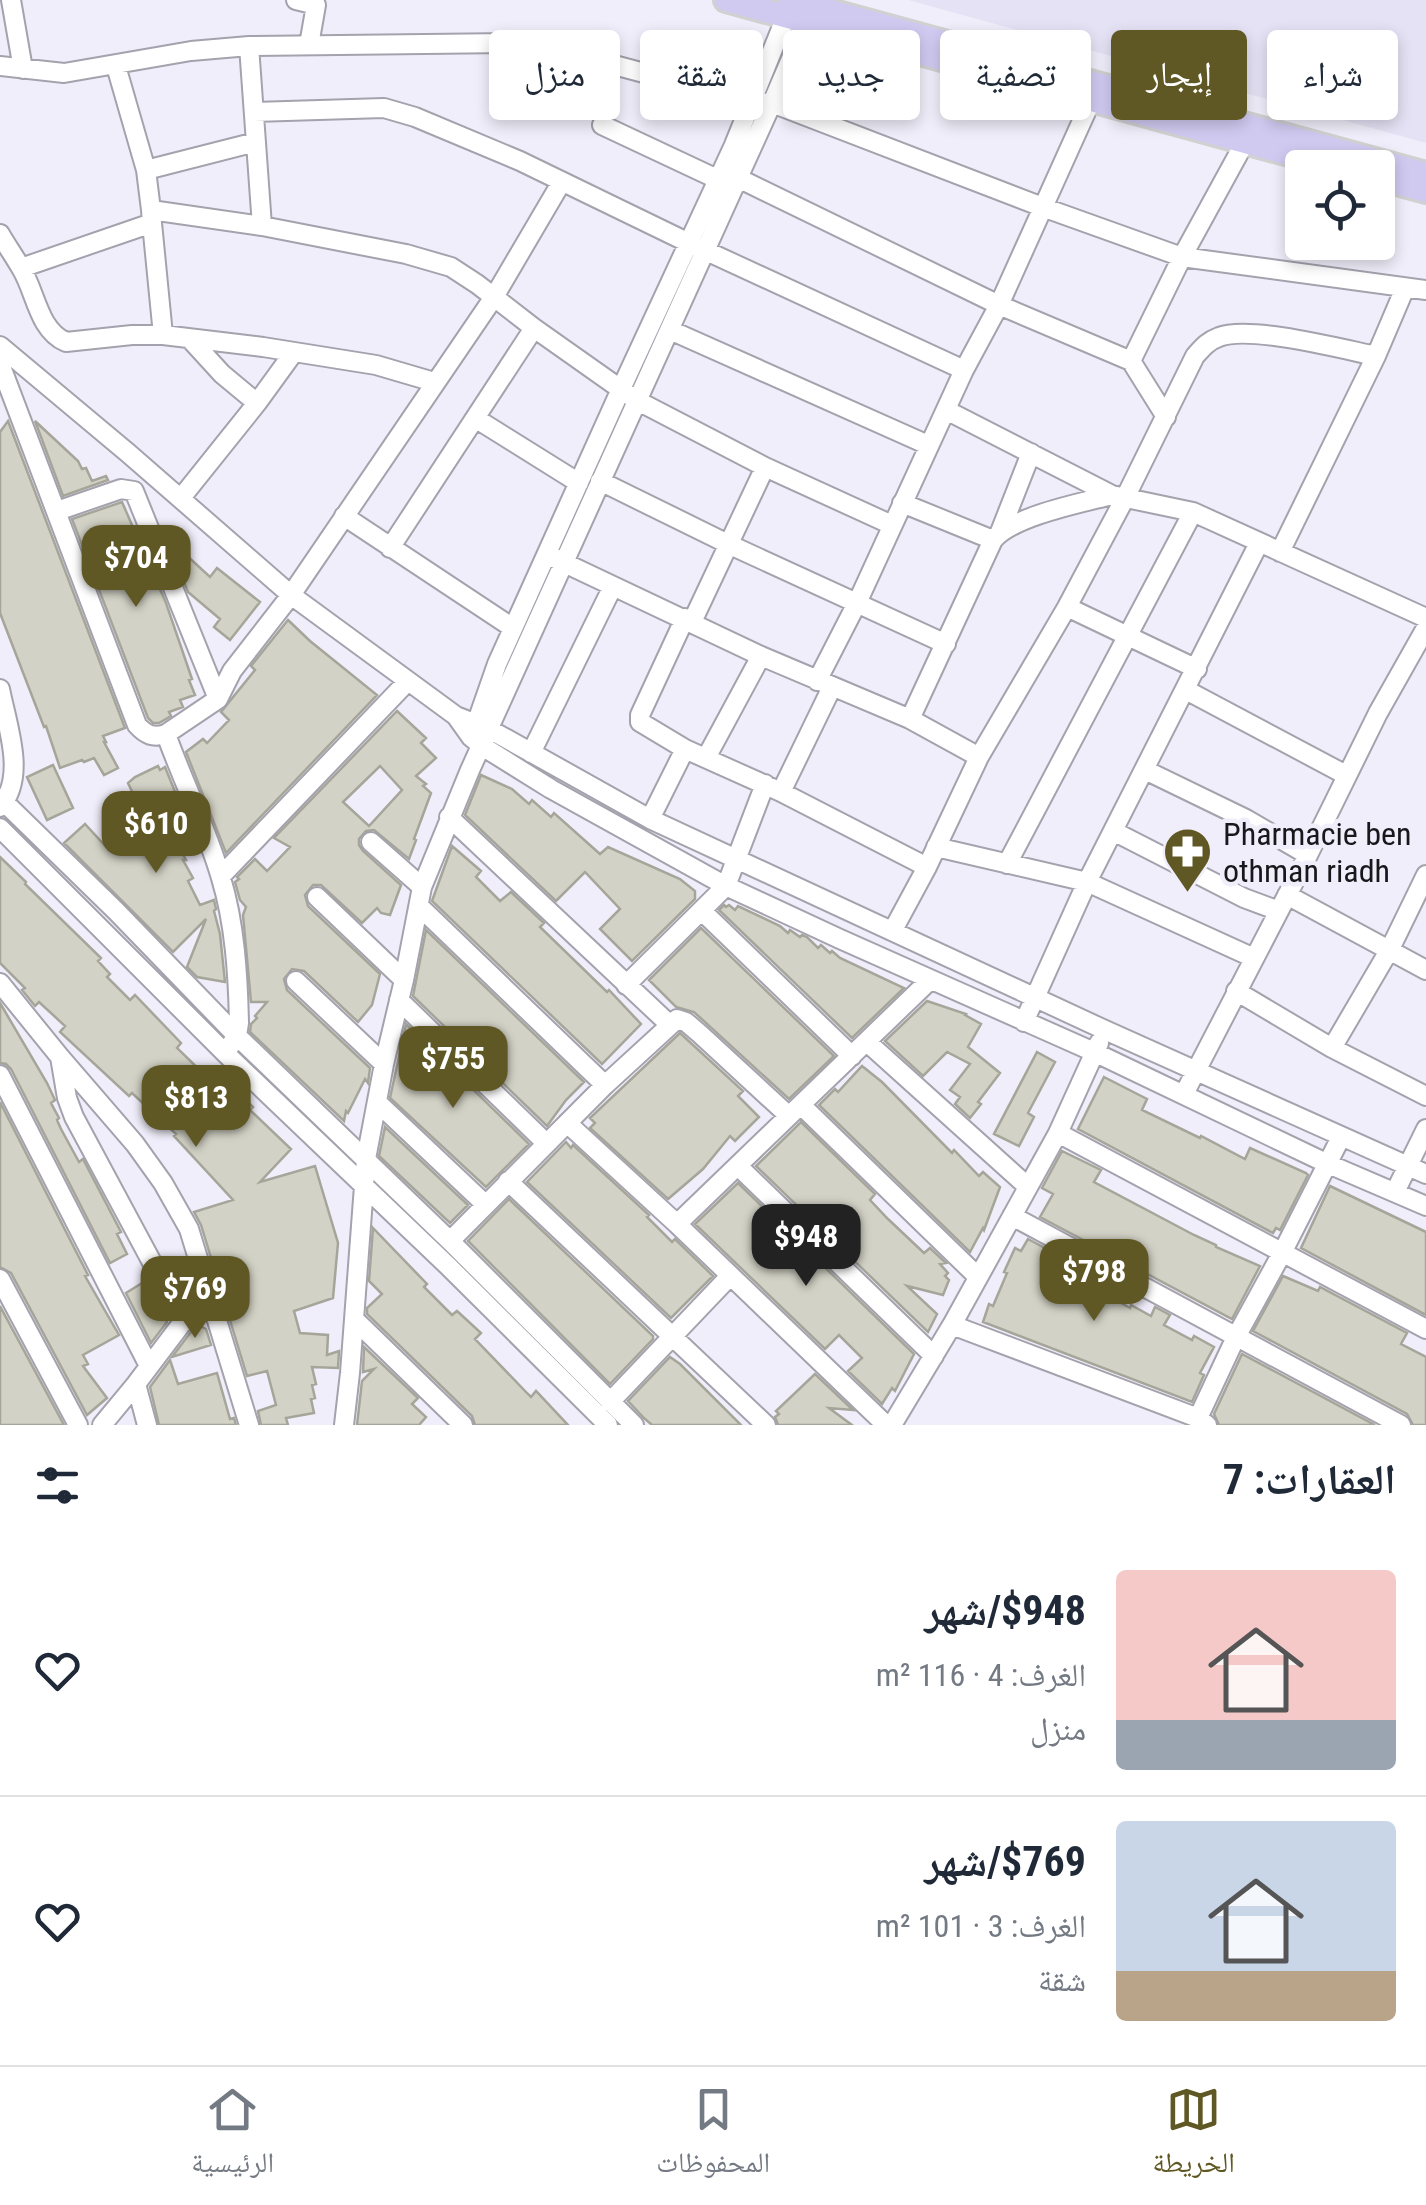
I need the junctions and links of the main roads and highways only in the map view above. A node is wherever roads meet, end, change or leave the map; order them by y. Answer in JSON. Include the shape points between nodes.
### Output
{"nodes":[{"id":1,"x":726,"y":0,"type":"edge"},
{"id":2,"x":798,"y":10,"type":"edge"},
{"id":3,"x":940,"y":49,"type":"edge"},
{"id":4,"x":1091,"y":89,"type":"edge"},
{"id":5,"x":1091,"y":101,"type":"edge"},
{"id":6,"x":1285,"y":153,"type":"edge"},
{"id":7,"x":1426,"y":174,"type":"edge"},
{"id":8,"x":1395,"y":182,"type":"edge"},
{"id":9,"x":1426,"y":190,"type":"edge"}],
"edges":[{"from":1,"to":2,"type":"main road"},
{"from":2,"to":3,"type":"main road"},
{"from":4,"to":7,"type":"main road"},
{"from":5,"to":6,"type":"main road"},
{"from":8,"to":9,"type":"main road"}]}
